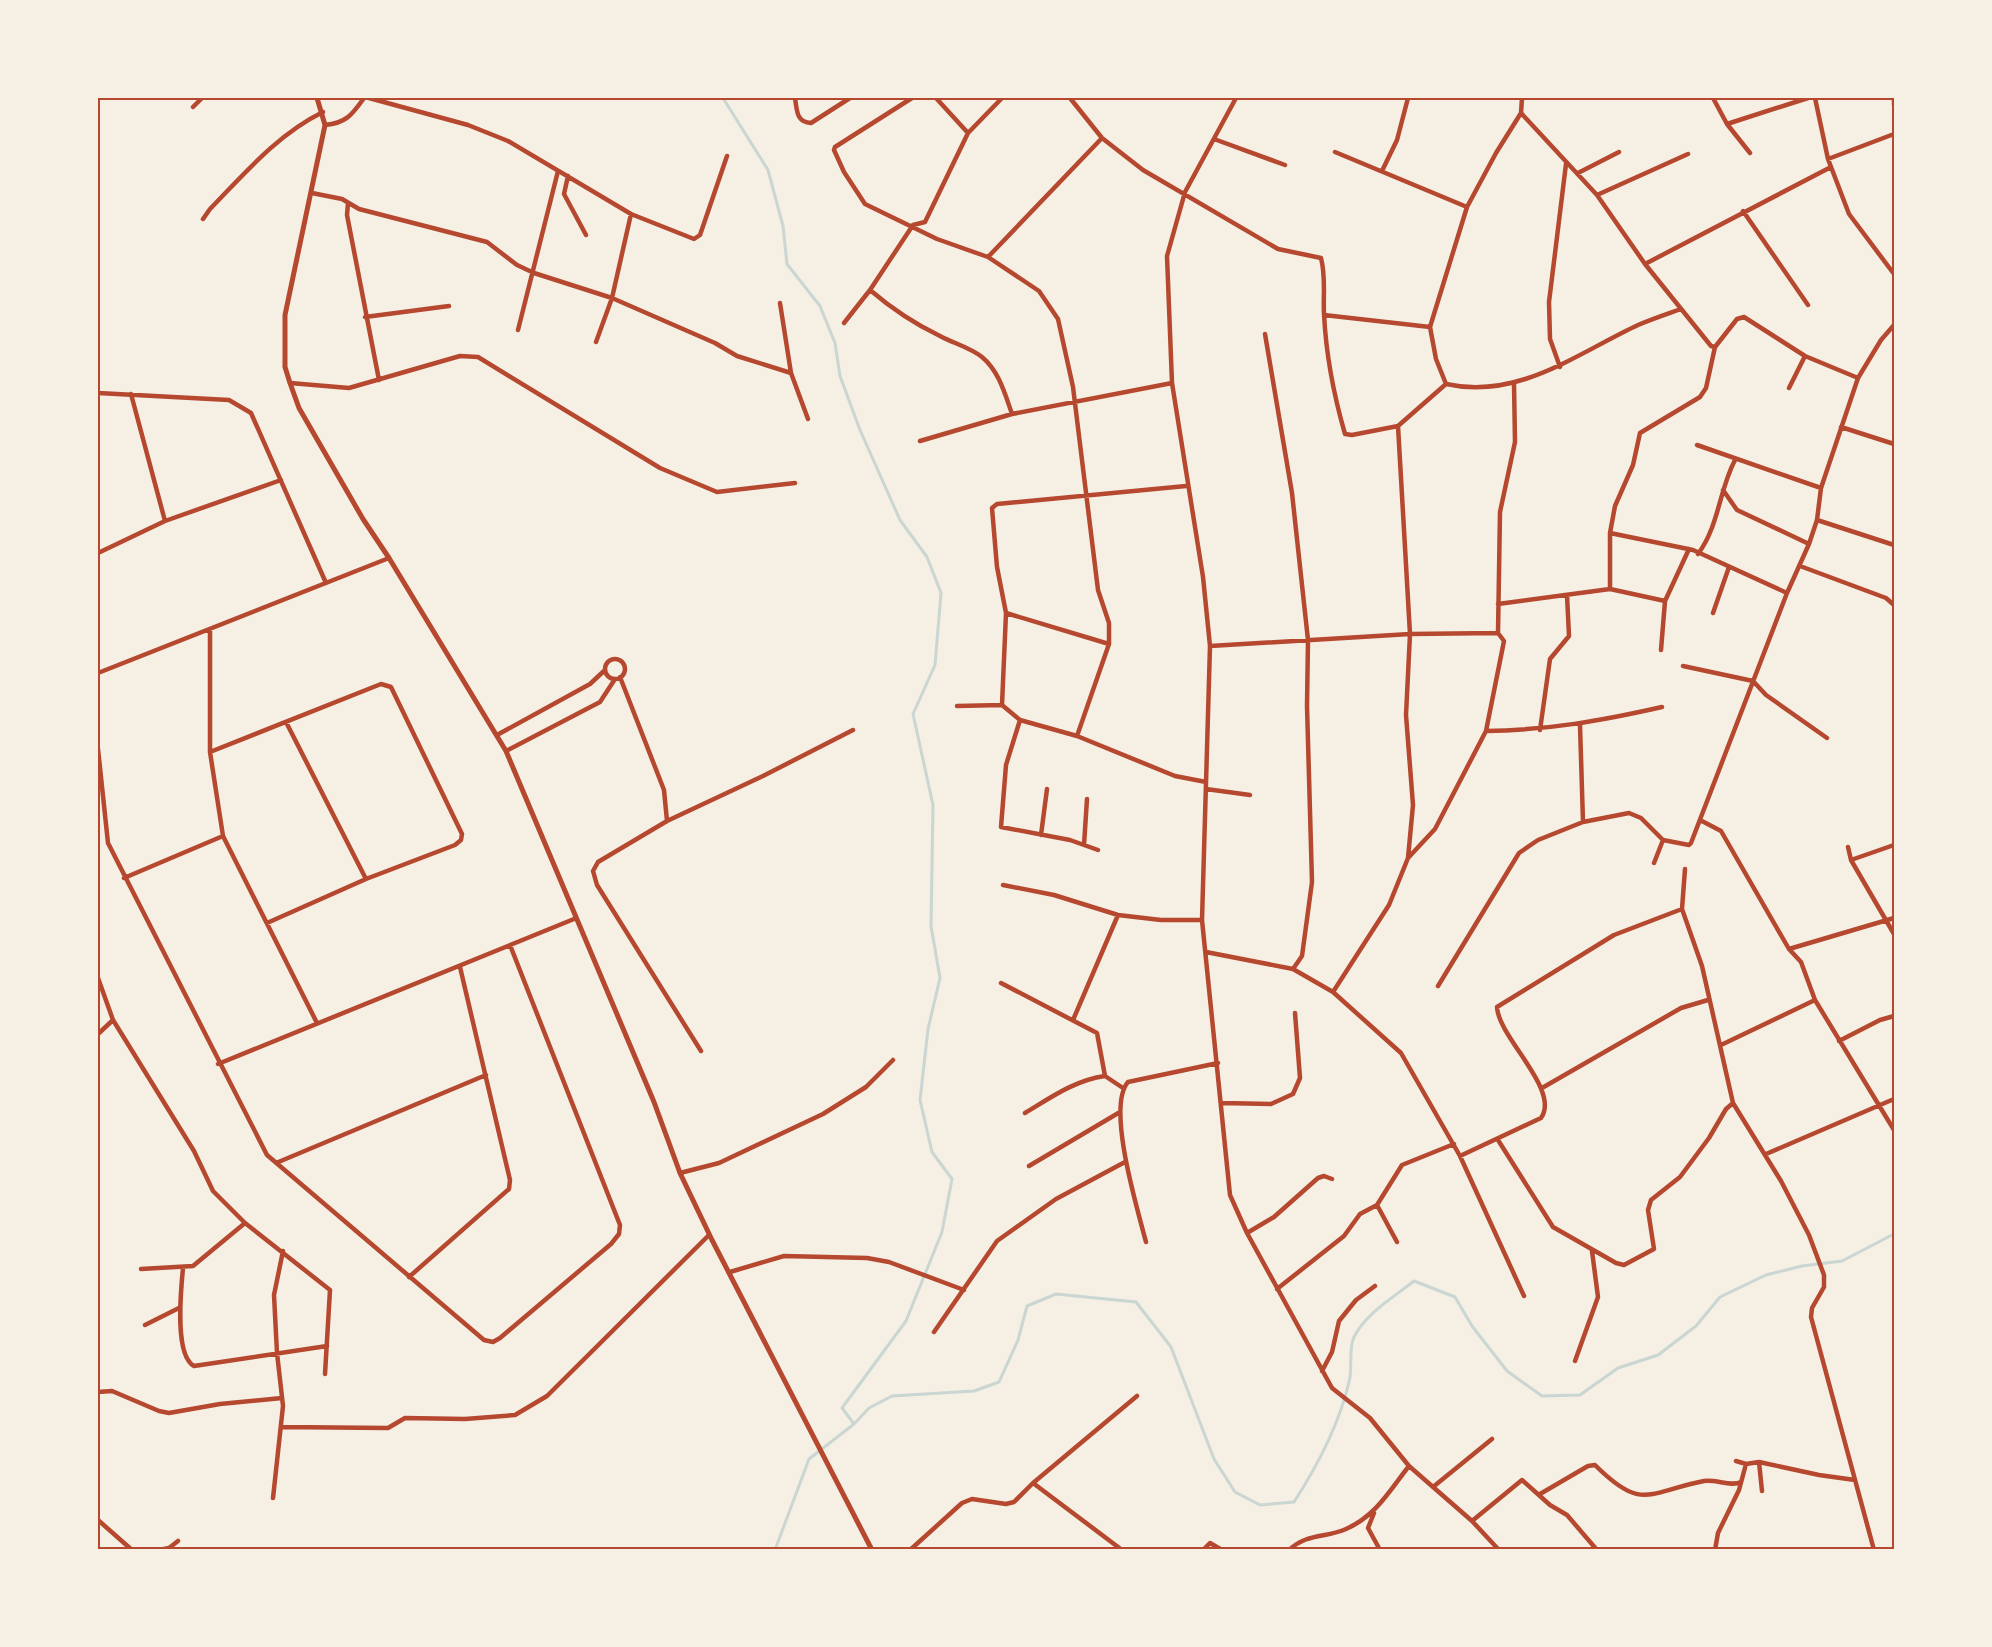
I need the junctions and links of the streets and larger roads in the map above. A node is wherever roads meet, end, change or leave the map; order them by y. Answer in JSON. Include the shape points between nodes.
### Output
{"nodes":[{"id":1,"x":202,"y":98,"type":"edge"},
{"id":2,"x":317,"y":98,"type":"edge"},
{"id":3,"x":364,"y":98,"type":"edge"},
{"id":4,"x":369,"y":98,"type":"edge"},
{"id":5,"x":795,"y":98,"type":"edge"},
{"id":6,"x":850,"y":98,"type":"edge"},
{"id":7,"x":912,"y":98,"type":"edge"},
{"id":8,"x":936,"y":98,"type":"edge"},
{"id":9,"x":1002,"y":98,"type":"edge"},
{"id":10,"x":1070,"y":98,"type":"edge"},
{"id":11,"x":1236,"y":98,"type":"edge"},
{"id":12,"x":1408,"y":98,"type":"edge"},
{"id":13,"x":1522,"y":98,"type":"edge"},
{"id":14,"x":1713,"y":98,"type":"edge"},
{"id":15,"x":1808,"y":98,"type":"edge"},
{"id":16,"x":1815,"y":98,"type":"edge"},
{"id":17,"x":1894,"y":98,"type":"edge"},
{"id":18,"x":1894,"y":105,"type":"edge"},
{"id":19,"x":193,"y":108,"type":"dead end"},
{"id":20,"x":323,"y":112,"type":"junction"},
{"id":21,"x":1521,"y":113,"type":"junction"},
{"id":22,"x":1727,"y":124,"type":"junction"},
{"id":23,"x":325,"y":125,"type":"junction"},
{"id":24,"x":968,"y":134,"type":"junction"},
{"id":25,"x":1894,"y":134,"type":"edge"},
{"id":26,"x":1102,"y":138,"type":"junction"},
{"id":27,"x":1214,"y":139,"type":"junction"},
{"id":28,"x":1335,"y":152,"type":"dead end"},
{"id":29,"x":1619,"y":152,"type":"dead end"},
{"id":30,"x":1688,"y":153,"type":"dead end"},
{"id":31,"x":1750,"y":153,"type":"dead end"},
{"id":32,"x":727,"y":156,"type":"dead end"},
{"id":33,"x":1828,"y":159,"type":"junction"},
{"id":34,"x":1566,"y":164,"type":"junction"},
{"id":35,"x":1285,"y":165,"type":"dead end"},
{"id":36,"x":1831,"y":167,"type":"junction"},
{"id":37,"x":558,"y":171,"type":"junction"},
{"id":38,"x":1382,"y":171,"type":"junction"},
{"id":39,"x":1578,"y":173,"type":"junction"},
{"id":40,"x":568,"y":176,"type":"junction"},
{"id":41,"x":1185,"y":192,"type":"junction"},
{"id":42,"x":312,"y":193,"type":"junction"},
{"id":43,"x":1597,"y":195,"type":"junction"},
{"id":44,"x":348,"y":203,"type":"junction"},
{"id":45,"x":1467,"y":207,"type":"junction"},
{"id":46,"x":1743,"y":211,"type":"junction"},
{"id":47,"x":631,"y":214,"type":"junction"},
{"id":48,"x":204,"y":219,"type":"dead end"},
{"id":49,"x":913,"y":225,"type":"junction"},
{"id":50,"x":586,"y":235,"type":"dead end"},
{"id":51,"x":988,"y":257,"type":"junction"},
{"id":52,"x":1645,"y":264,"type":"junction"},
{"id":53,"x":534,"y":273,"type":"junction"},
{"id":54,"x":1894,"y":274,"type":"edge"},
{"id":55,"x":870,"y":290,"type":"junction"},
{"id":56,"x":612,"y":298,"type":"junction"},
{"id":57,"x":780,"y":303,"type":"dead end"},
{"id":58,"x":1808,"y":305,"type":"dead end"},
{"id":59,"x":448,"y":306,"type":"dead end"},
{"id":60,"x":1681,"y":309,"type":"junction"},
{"id":61,"x":1324,"y":315,"type":"junction"},
{"id":62,"x":365,"y":317,"type":"junction"},
{"id":63,"x":844,"y":323,"type":"dead end"},
{"id":64,"x":1894,"y":325,"type":"edge"},
{"id":65,"x":1430,"y":327,"type":"junction"},
{"id":66,"x":518,"y":330,"type":"dead end"},
{"id":67,"x":1265,"y":334,"type":"dead end"},
{"id":68,"x":596,"y":342,"type":"dead end"},
{"id":69,"x":1715,"y":347,"type":"junction"},
{"id":70,"x":1805,"y":356,"type":"junction"},
{"id":71,"x":1560,"y":367,"type":"junction"},
{"id":72,"x":791,"y":373,"type":"junction"},
{"id":73,"x":1858,"y":378,"type":"junction"},
{"id":74,"x":379,"y":380,"type":"junction"},
{"id":75,"x":290,"y":383,"type":"junction"},
{"id":76,"x":1172,"y":383,"type":"junction"},
{"id":77,"x":1446,"y":384,"type":"junction"},
{"id":78,"x":1514,"y":384,"type":"junction"},
{"id":79,"x":1790,"y":388,"type":"dead end"},
{"id":80,"x":98,"y":393,"type":"edge"},
{"id":81,"x":130,"y":394,"type":"junction"},
{"id":82,"x":1073,"y":404,"type":"junction"},
{"id":83,"x":1012,"y":414,"type":"junction"},
{"id":84,"x":808,"y":419,"type":"dead end"},
{"id":85,"x":1398,"y":426,"type":"junction"},
{"id":86,"x":1841,"y":428,"type":"junction"},
{"id":87,"x":920,"y":441,"type":"dead end"},
{"id":88,"x":1894,"y":444,"type":"edge"},
{"id":89,"x":1697,"y":445,"type":"dead end"},
{"id":90,"x":1734,"y":460,"type":"junction"},
{"id":91,"x":281,"y":480,"type":"junction"},
{"id":92,"x":795,"y":483,"type":"dead end"},
{"id":93,"x":1186,"y":486,"type":"junction"},
{"id":94,"x":1821,"y":488,"type":"junction"},
{"id":95,"x":1724,"y":490,"type":"junction"},
{"id":96,"x":1087,"y":496,"type":"junction"},
{"id":97,"x":1720,"y":503,"type":"junction"},
{"id":98,"x":1730,"y":503,"type":"junction"},
{"id":99,"x":1817,"y":520,"type":"junction"},
{"id":100,"x":165,"y":521,"type":"junction"},
{"id":101,"x":1610,"y":533,"type":"junction"},
{"id":102,"x":1809,"y":544,"type":"junction"},
{"id":103,"x":1894,"y":545,"type":"edge"},
{"id":104,"x":1689,"y":549,"type":"junction"},
{"id":105,"x":98,"y":553,"type":"edge"},
{"id":106,"x":1698,"y":554,"type":"junction"},
{"id":107,"x":389,"y":558,"type":"junction"},
{"id":108,"x":1800,"y":566,"type":"junction"},
{"id":109,"x":1729,"y":567,"type":"junction"},
{"id":110,"x":326,"y":583,"type":"junction"},
{"id":111,"x":1610,"y":589,"type":"junction"},
{"id":112,"x":1787,"y":593,"type":"junction"},
{"id":113,"x":1567,"y":595,"type":"junction"},
{"id":114,"x":1665,"y":601,"type":"junction"},
{"id":115,"x":1498,"y":604,"type":"junction"},
{"id":116,"x":1894,"y":605,"type":"edge"},
{"id":117,"x":1006,"y":613,"type":"junction"},
{"id":118,"x":1713,"y":613,"type":"dead end"},
{"id":119,"x":210,"y":629,"type":"junction"},
{"id":120,"x":1498,"y":633,"type":"junction"},
{"id":121,"x":1410,"y":634,"type":"junction"},
{"id":122,"x":1308,"y":640,"type":"junction"},
{"id":123,"x":1109,"y":644,"type":"junction"},
{"id":124,"x":1210,"y":646,"type":"junction"},
{"id":125,"x":1661,"y":650,"type":"dead end"},
{"id":126,"x":1683,"y":666,"type":"dead end"},
{"id":127,"x":605,"y":670,"type":"junction"},
{"id":128,"x":98,"y":673,"type":"edge"},
{"id":129,"x":618,"y":678,"type":"junction"},
{"id":130,"x":1753,"y":681,"type":"junction"},
{"id":131,"x":1002,"y":705,"type":"junction"},
{"id":132,"x":957,"y":706,"type":"dead end"},
{"id":133,"x":1662,"y":707,"type":"dead end"},
{"id":134,"x":1020,"y":720,"type":"junction"},
{"id":135,"x":286,"y":722,"type":"junction"},
{"id":136,"x":1580,"y":725,"type":"junction"},
{"id":137,"x":853,"y":730,"type":"dead end"},
{"id":138,"x":1540,"y":730,"type":"junction"},
{"id":139,"x":1486,"y":731,"type":"junction"},
{"id":140,"x":497,"y":735,"type":"junction"},
{"id":141,"x":1077,"y":736,"type":"junction"},
{"id":142,"x":1827,"y":738,"type":"dead end"},
{"id":143,"x":98,"y":749,"type":"edge"},
{"id":144,"x":506,"y":751,"type":"junction"},
{"id":145,"x":210,"y":752,"type":"junction"},
{"id":146,"x":1206,"y":785,"type":"junction"},
{"id":147,"x":1047,"y":789,"type":"dead end"},
{"id":148,"x":1250,"y":795,"type":"dead end"},
{"id":149,"x":1087,"y":799,"type":"dead end"},
{"id":150,"x":1700,"y":820,"type":"junction"},
{"id":151,"x":667,"y":821,"type":"junction"},
{"id":152,"x":1583,"y":822,"type":"junction"},
{"id":153,"x":1041,"y":835,"type":"junction"},
{"id":154,"x":223,"y":836,"type":"junction"},
{"id":155,"x":1663,"y":840,"type":"junction"},
{"id":156,"x":1084,"y":845,"type":"junction"},
{"id":157,"x":1894,"y":845,"type":"edge"},
{"id":158,"x":1848,"y":847,"type":"dead end"},
{"id":159,"x":1098,"y":850,"type":"dead end"},
{"id":160,"x":1408,"y":858,"type":"junction"},
{"id":161,"x":1851,"y":860,"type":"junction"},
{"id":162,"x":1654,"y":863,"type":"dead end"},
{"id":163,"x":1685,"y":869,"type":"dead end"},
{"id":164,"x":124,"y":878,"type":"junction"},
{"id":165,"x":366,"y":879,"type":"junction"},
{"id":166,"x":1003,"y":885,"type":"dead end"},
{"id":167,"x":1682,"y":909,"type":"junction"},
{"id":168,"x":1118,"y":915,"type":"junction"},
{"id":169,"x":1894,"y":918,"type":"edge"},
{"id":170,"x":574,"y":919,"type":"junction"},
{"id":171,"x":1202,"y":920,"type":"junction"},
{"id":172,"x":1888,"y":920,"type":"junction"},
{"id":173,"x":267,"y":923,"type":"junction"},
{"id":174,"x":1894,"y":934,"type":"edge"},
{"id":175,"x":510,"y":945,"type":"junction"},
{"id":176,"x":1789,"y":949,"type":"junction"},
{"id":177,"x":1206,"y":952,"type":"junction"},
{"id":178,"x":459,"y":967,"type":"junction"},
{"id":179,"x":1293,"y":969,"type":"junction"},
{"id":180,"x":98,"y":978,"type":"edge"},
{"id":181,"x":1001,"y":983,"type":"dead end"},
{"id":182,"x":1438,"y":986,"type":"dead end"},
{"id":183,"x":1333,"y":992,"type":"junction"},
{"id":184,"x":1708,"y":1000,"type":"junction"},
{"id":185,"x":1815,"y":1000,"type":"junction"},
{"id":186,"x":1295,"y":1013,"type":"dead end"},
{"id":187,"x":1894,"y":1016,"type":"edge"},
{"id":188,"x":113,"y":1020,"type":"junction"},
{"id":189,"x":1073,"y":1020,"type":"junction"},
{"id":190,"x":316,"y":1023,"type":"junction"},
{"id":191,"x":98,"y":1034,"type":"edge"},
{"id":192,"x":1839,"y":1041,"type":"junction"},
{"id":193,"x":1721,"y":1045,"type":"junction"},
{"id":194,"x":701,"y":1051,"type":"dead end"},
{"id":195,"x":893,"y":1060,"type":"dead end"},
{"id":196,"x":1218,"y":1063,"type":"junction"},
{"id":197,"x":218,"y":1064,"type":"junction"},
{"id":198,"x":486,"y":1075,"type":"junction"},
{"id":199,"x":1105,"y":1076,"type":"junction"},
{"id":200,"x":1123,"y":1088,"type":"junction"},
{"id":201,"x":1542,"y":1088,"type":"junction"},
{"id":202,"x":1894,"y":1100,"type":"edge"},
{"id":203,"x":1222,"y":1103,"type":"junction"},
{"id":204,"x":1733,"y":1103,"type":"junction"},
{"id":205,"x":1882,"y":1106,"type":"junction"},
{"id":206,"x":1120,"y":1112,"type":"junction"},
{"id":207,"x":1025,"y":1113,"type":"dead end"},
{"id":208,"x":1894,"y":1130,"type":"edge"},
{"id":209,"x":1498,"y":1140,"type":"junction"},
{"id":210,"x":1454,"y":1144,"type":"junction"},
{"id":211,"x":1766,"y":1154,"type":"junction"},
{"id":212,"x":1460,"y":1156,"type":"junction"},
{"id":213,"x":1125,"y":1162,"type":"junction"},
{"id":214,"x":276,"y":1163,"type":"junction"},
{"id":215,"x":1029,"y":1166,"type":"dead end"},
{"id":216,"x":680,"y":1173,"type":"junction"},
{"id":217,"x":1332,"y":1179,"type":"dead end"},
{"id":218,"x":1377,"y":1205,"type":"junction"},
{"id":219,"x":245,"y":1223,"type":"junction"},
{"id":220,"x":1246,"y":1233,"type":"junction"},
{"id":221,"x":709,"y":1235,"type":"junction"},
{"id":222,"x":1146,"y":1242,"type":"dead end"},
{"id":223,"x":1397,"y":1242,"type":"dead end"},
{"id":224,"x":283,"y":1251,"type":"junction"},
{"id":225,"x":1592,"y":1251,"type":"junction"},
{"id":226,"x":183,"y":1268,"type":"junction"},
{"id":227,"x":141,"y":1269,"type":"dead end"},
{"id":228,"x":729,"y":1272,"type":"junction"},
{"id":229,"x":409,"y":1277,"type":"junction"},
{"id":230,"x":1375,"y":1286,"type":"dead end"},
{"id":231,"x":1277,"y":1289,"type":"junction"},
{"id":232,"x":964,"y":1290,"type":"junction"},
{"id":233,"x":1524,"y":1296,"type":"dead end"},
{"id":234,"x":180,"y":1308,"type":"junction"},
{"id":235,"x":145,"y":1325,"type":"dead end"},
{"id":236,"x":934,"y":1332,"type":"dead end"},
{"id":237,"x":327,"y":1346,"type":"junction"},
{"id":238,"x":277,"y":1353,"type":"junction"},
{"id":239,"x":1575,"y":1361,"type":"dead end"},
{"id":240,"x":1322,"y":1371,"type":"junction"},
{"id":241,"x":325,"y":1374,"type":"dead end"},
{"id":242,"x":98,"y":1392,"type":"edge"},
{"id":243,"x":1137,"y":1396,"type":"dead end"},
{"id":244,"x":282,"y":1398,"type":"junction"},
{"id":245,"x":281,"y":1427,"type":"junction"},
{"id":246,"x":1492,"y":1439,"type":"dead end"},
{"id":247,"x":1736,"y":1461,"type":"dead end"},
{"id":248,"x":1759,"y":1462,"type":"junction"},
{"id":249,"x":1746,"y":1464,"type":"junction"},
{"id":250,"x":1409,"y":1466,"type":"junction"},
{"id":251,"x":1855,"y":1479,"type":"junction"},
{"id":252,"x":1741,"y":1482,"type":"junction"},
{"id":253,"x":1033,"y":1483,"type":"junction"},
{"id":254,"x":1433,"y":1486,"type":"junction"},
{"id":255,"x":1762,"y":1491,"type":"dead end"},
{"id":256,"x":1540,"y":1494,"type":"junction"},
{"id":257,"x":273,"y":1498,"type":"dead end"},
{"id":258,"x":1374,"y":1512,"type":"junction"},
{"id":259,"x":98,"y":1520,"type":"edge"},
{"id":260,"x":1472,"y":1521,"type":"junction"},
{"id":261,"x":178,"y":1541,"type":"dead end"},
{"id":262,"x":132,"y":1550,"type":"edge"},
{"id":263,"x":159,"y":1550,"type":"edge"},
{"id":264,"x":872,"y":1550,"type":"edge"},
{"id":265,"x":910,"y":1550,"type":"edge"},
{"id":266,"x":1122,"y":1550,"type":"edge"},
{"id":267,"x":1203,"y":1550,"type":"edge"},
{"id":268,"x":1222,"y":1550,"type":"edge"},
{"id":269,"x":1289,"y":1550,"type":"edge"},
{"id":270,"x":1380,"y":1550,"type":"edge"},
{"id":271,"x":1499,"y":1550,"type":"edge"},
{"id":272,"x":1597,"y":1550,"type":"edge"},
{"id":273,"x":1715,"y":1550,"type":"edge"},
{"id":274,"x":1874,"y":1550,"type":"edge"}],
"edges":[{"from":1,"to":19,"type":"street"},
{"from":2,"to":20,"type":"street"},
{"from":3,"to":23,"type":"street","via":[[351,117]]},
{"from":4,"to":37,"type":"street","via":[[468,125],[507,141]]},
{"from":5,"to":6,"type":"street","via":[[798,118],[811,123]]},
{"from":7,"to":49,"type":"street","via":[[834,150],[865,204]]},
{"from":8,"to":24,"type":"street"},
{"from":9,"to":24,"type":"street"},
{"from":10,"to":26,"type":"street"},
{"from":11,"to":27,"type":"street"},
{"from":12,"to":38,"type":"street","via":[[1397,140]]},
{"from":13,"to":21,"type":"street"},
{"from":14,"to":22,"type":"street"},
{"from":15,"to":22,"type":"street"},
{"from":16,"to":33,"type":"street"},
{"from":17,"to":18,"type":"street"},
{"from":20,"to":23,"type":"street"},
{"from":20,"to":48,"type":"street","via":[[303,122],[264,153]]},
{"from":21,"to":34,"type":"street"},
{"from":21,"to":45,"type":"street"},
{"from":22,"to":31,"type":"street"},
{"from":23,"to":42,"type":"street"},
{"from":24,"to":49,"type":"street","via":[[925,222]]},
{"from":25,"to":33,"type":"street"},
{"from":26,"to":41,"type":"street","via":[[1143,170]]},
{"from":26,"to":51,"type":"street"},
{"from":27,"to":35,"type":"street"},
{"from":27,"to":41,"type":"street"},
{"from":28,"to":38,"type":"street"},
{"from":29,"to":39,"type":"street"},
{"from":30,"to":43,"type":"street"},
{"from":32,"to":47,"type":"street","via":[[700,235],[694,239]]},
{"from":33,"to":36,"type":"street"},
{"from":34,"to":39,"type":"street"},
{"from":34,"to":71,"type":"street","via":[[1549,302],[1550,339]]},
{"from":36,"to":46,"type":"street"},
{"from":36,"to":54,"type":"street","via":[[1849,214]]},
{"from":37,"to":40,"type":"street"},
{"from":37,"to":53,"type":"street"},
{"from":38,"to":45,"type":"street"},
{"from":39,"to":43,"type":"street"},
{"from":40,"to":47,"type":"street"},
{"from":40,"to":50,"type":"street","via":[[564,194]]},
{"from":41,"to":61,"type":"street","via":[[1278,249],[1321,258]]},
{"from":41,"to":76,"type":"street","via":[[1167,256]]},
{"from":42,"to":44,"type":"street"},
{"from":42,"to":75,"type":"street","via":[[285,315],[285,367]]},
{"from":43,"to":52,"type":"street"},
{"from":44,"to":53,"type":"street","via":[[359,210],[487,242]]},
{"from":44,"to":62,"type":"street"},
{"from":45,"to":65,"type":"street"},
{"from":46,"to":52,"type":"street"},
{"from":46,"to":58,"type":"street"},
{"from":47,"to":56,"type":"street"},
{"from":49,"to":51,"type":"street","via":[[937,239]]},
{"from":49,"to":55,"type":"street"},
{"from":51,"to":82,"type":"street","via":[[1039,291],[1058,319]]},
{"from":52,"to":60,"type":"street"},
{"from":53,"to":56,"type":"street"},
{"from":53,"to":66,"type":"street"},
{"from":55,"to":63,"type":"street"},
{"from":55,"to":83,"type":"street","via":[[927,329],[982,357],[993,369]]},
{"from":56,"to":68,"type":"street"},
{"from":56,"to":72,"type":"street","via":[[737,356]]},
{"from":57,"to":72,"type":"street"},
{"from":59,"to":62,"type":"street"},
{"from":60,"to":69,"type":"street"},
{"from":60,"to":71,"type":"street","via":[[1638,326]]},
{"from":61,"to":65,"type":"street"},
{"from":61,"to":85,"type":"street","via":[[1335,400],[1345,434]]},
{"from":62,"to":74,"type":"street"},
{"from":64,"to":73,"type":"street"},
{"from":65,"to":77,"type":"street"},
{"from":67,"to":122,"type":"street","via":[[1292,493]]},
{"from":69,"to":70,"type":"street","via":[[1737,319],[1744,317]]},
{"from":69,"to":101,"type":"street","via":[[1706,388],[1700,397],[1640,433]]},
{"from":70,"to":73,"type":"street"},
{"from":70,"to":79,"type":"street"},
{"from":71,"to":78,"type":"street"},
{"from":72,"to":84,"type":"street"},
{"from":73,"to":86,"type":"street"},
{"from":74,"to":75,"type":"street","via":[[348,388]]},
{"from":74,"to":92,"type":"street","via":[[460,356],[478,357],[660,468],[717,492]]},
{"from":75,"to":107,"type":"street","via":[[305,418]]},
{"from":76,"to":82,"type":"street"},
{"from":76,"to":93,"type":"street"},
{"from":77,"to":78,"type":"street","via":[[1466,388]]},
{"from":77,"to":85,"type":"street"},
{"from":78,"to":115,"type":"street","via":[[1515,442],[1500,512]]},
{"from":80,"to":81,"type":"street"},
{"from":81,"to":91,"type":"street","via":[[229,400],[240,406],[251,413]]},
{"from":81,"to":100,"type":"street"},
{"from":82,"to":83,"type":"street"},
{"from":82,"to":96,"type":"street"},
{"from":83,"to":87,"type":"street"},
{"from":85,"to":121,"type":"street"},
{"from":86,"to":88,"type":"street"},
{"from":86,"to":94,"type":"street"},
{"from":89,"to":90,"type":"street"},
{"from":90,"to":94,"type":"street"},
{"from":90,"to":95,"type":"street"},
{"from":91,"to":100,"type":"street"},
{"from":91,"to":110,"type":"street"},
{"from":93,"to":96,"type":"street"},
{"from":93,"to":124,"type":"street","via":[[1203,577]]},
{"from":94,"to":99,"type":"street"},
{"from":95,"to":97,"type":"street"},
{"from":95,"to":98,"type":"street"},
{"from":96,"to":117,"type":"street","via":[[997,504],[992,508]]},
{"from":96,"to":123,"type":"street","via":[[1098,590],[1109,623]]},
{"from":97,"to":98,"type":"street"},
{"from":97,"to":106,"type":"street","via":[[1709,538]]},
{"from":98,"to":102,"type":"street"},
{"from":99,"to":102,"type":"street"},
{"from":99,"to":103,"type":"street"},
{"from":100,"to":105,"type":"street"},
{"from":101,"to":104,"type":"street"},
{"from":101,"to":111,"type":"street"},
{"from":102,"to":108,"type":"street"},
{"from":104,"to":106,"type":"street"},
{"from":104,"to":114,"type":"street"},
{"from":106,"to":109,"type":"street"},
{"from":107,"to":110,"type":"street"},
{"from":107,"to":140,"type":"street"},
{"from":108,"to":112,"type":"street"},
{"from":108,"to":116,"type":"street","via":[[1886,598]]},
{"from":109,"to":112,"type":"street"},
{"from":109,"to":118,"type":"street"},
{"from":110,"to":119,"type":"street"},
{"from":111,"to":113,"type":"street"},
{"from":111,"to":114,"type":"street"},
{"from":112,"to":130,"type":"street"},
{"from":113,"to":115,"type":"street"},
{"from":113,"to":138,"type":"street","via":[[1569,636],[1550,659]]},
{"from":114,"to":125,"type":"street"},
{"from":115,"to":120,"type":"street"},
{"from":117,"to":123,"type":"street"},
{"from":117,"to":131,"type":"street"},
{"from":119,"to":128,"type":"street"},
{"from":119,"to":145,"type":"street"},
{"from":120,"to":121,"type":"street"},
{"from":120,"to":139,"type":"street","via":[[1504,641]]},
{"from":121,"to":122,"type":"street"},
{"from":121,"to":160,"type":"street","via":[[1407,715],[1413,805]]},
{"from":122,"to":124,"type":"street"},
{"from":122,"to":179,"type":"street","via":[[1312,882],[1302,956]]},
{"from":123,"to":141,"type":"street"},
{"from":124,"to":146,"type":"street"},
{"from":126,"to":130,"type":"street"},
{"from":127,"to":129,"type":"street","via":[[610,678]]},
{"from":127,"to":129,"type":"street","via":[[609,661],[619,660],[624,668]]},
{"from":127,"to":140,"type":"street","via":[[590,684]]},
{"from":129,"to":144,"type":"street","via":[[600,702]]},
{"from":129,"to":151,"type":"street","via":[[664,790]]},
{"from":130,"to":142,"type":"street","via":[[1766,695]]},
{"from":130,"to":150,"type":"street"},
{"from":131,"to":132,"type":"street"},
{"from":131,"to":134,"type":"street"},
{"from":133,"to":136,"type":"street"},
{"from":134,"to":141,"type":"street"},
{"from":134,"to":153,"type":"street","via":[[1006,765],[1001,827]]},
{"from":135,"to":145,"type":"street"},
{"from":135,"to":165,"type":"street"},
{"from":135,"to":165,"type":"street","via":[[381,684],[391,687],[462,834],[455,845]]},
{"from":136,"to":138,"type":"street"},
{"from":136,"to":152,"type":"street"},
{"from":137,"to":151,"type":"street"},
{"from":138,"to":139,"type":"street"},
{"from":139,"to":160,"type":"street","via":[[1436,829]]},
{"from":140,"to":144,"type":"street"},
{"from":141,"to":146,"type":"street"},
{"from":143,"to":164,"type":"street","via":[[108,843]]},
{"from":144,"to":170,"type":"street"},
{"from":145,"to":154,"type":"street"},
{"from":146,"to":148,"type":"street"},
{"from":146,"to":171,"type":"street"},
{"from":147,"to":153,"type":"street"},
{"from":149,"to":156,"type":"street"},
{"from":150,"to":155,"type":"street","via":[[1689,845]]},
{"from":150,"to":176,"type":"street","via":[[1721,831]]},
{"from":151,"to":194,"type":"street","via":[[598,862],[593,871],[597,885]]},
{"from":152,"to":155,"type":"street","via":[[1635,814]]},
{"from":152,"to":182,"type":"street","via":[[1538,840],[1519,853]]},
{"from":153,"to":156,"type":"street"},
{"from":154,"to":164,"type":"street"},
{"from":154,"to":173,"type":"street"},
{"from":155,"to":162,"type":"street"},
{"from":156,"to":159,"type":"street"},
{"from":157,"to":161,"type":"street"},
{"from":158,"to":161,"type":"street"},
{"from":160,"to":183,"type":"street","via":[[1389,905]]},
{"from":161,"to":172,"type":"street"},
{"from":163,"to":167,"type":"street"},
{"from":164,"to":197,"type":"street"},
{"from":165,"to":173,"type":"street"},
{"from":166,"to":168,"type":"street","via":[[1054,895]]},
{"from":167,"to":184,"type":"street","via":[[1702,966]]},
{"from":167,"to":201,"type":"street","via":[[1614,935],[1497,1006]]},
{"from":168,"to":171,"type":"street"},
{"from":168,"to":189,"type":"street"},
{"from":169,"to":172,"type":"street"},
{"from":170,"to":175,"type":"street"},
{"from":170,"to":216,"type":"street","via":[[654,1102]]},
{"from":171,"to":177,"type":"street"},
{"from":172,"to":174,"type":"street"},
{"from":172,"to":176,"type":"street"},
{"from":173,"to":190,"type":"street"},
{"from":175,"to":178,"type":"street"},
{"from":175,"to":229,"type":"street","via":[[618,1214],[619,1234],[612,1244],[492,1341],[484,1340]]},
{"from":176,"to":185,"type":"street","via":[[1801,962]]},
{"from":177,"to":179,"type":"street"},
{"from":177,"to":196,"type":"street"},
{"from":178,"to":190,"type":"street"},
{"from":178,"to":198,"type":"street"},
{"from":179,"to":183,"type":"street"},
{"from":180,"to":188,"type":"street"},
{"from":181,"to":189,"type":"street"},
{"from":183,"to":210,"type":"street","via":[[1401,1053]]},
{"from":184,"to":193,"type":"street"},
{"from":184,"to":201,"type":"street","via":[[1681,1008]]},
{"from":185,"to":192,"type":"street"},
{"from":185,"to":193,"type":"street"},
{"from":186,"to":203,"type":"street","via":[[1300,1078],[1293,1094],[1271,1104]]},
{"from":187,"to":192,"type":"street"},
{"from":188,"to":191,"type":"street"},
{"from":188,"to":219,"type":"street","via":[[194,1151],[213,1191]]},
{"from":189,"to":199,"type":"street","via":[[1097,1033]]},
{"from":190,"to":197,"type":"street"},
{"from":192,"to":205,"type":"street"},
{"from":193,"to":204,"type":"street"},
{"from":195,"to":216,"type":"street","via":[[866,1087],[823,1114],[719,1163]]},
{"from":196,"to":200,"type":"street","via":[[1128,1082]]},
{"from":196,"to":203,"type":"street"},
{"from":197,"to":214,"type":"street","via":[[267,1155]]},
{"from":198,"to":214,"type":"street"},
{"from":198,"to":229,"type":"street","via":[[509,1189]]},
{"from":199,"to":200,"type":"street"},
{"from":199,"to":207,"type":"street","via":[[1067,1088]]},
{"from":200,"to":206,"type":"street"},
{"from":201,"to":209,"type":"street","via":[[1545,1109],[1541,1118]]},
{"from":202,"to":205,"type":"street"},
{"from":203,"to":220,"type":"street","via":[[1230,1195]]},
{"from":204,"to":211,"type":"street"},
{"from":204,"to":225,"type":"street","via":[[1725,1109],[1680,1177],[1651,1200],[1648,1210],[1654,1249],[1624,1265]]},
{"from":205,"to":208,"type":"street"},
{"from":205,"to":211,"type":"street"},
{"from":206,"to":213,"type":"street"},
{"from":206,"to":215,"type":"street"},
{"from":209,"to":212,"type":"street"},
{"from":209,"to":225,"type":"street","via":[[1553,1227]]},
{"from":210,"to":212,"type":"street"},
{"from":210,"to":218,"type":"street","via":[[1402,1165]]},
{"from":211,"to":251,"type":"street","via":[[1809,1235],[1824,1275],[1824,1287],[1811,1317]]},
{"from":212,"to":233,"type":"street"},
{"from":213,"to":222,"type":"street"},
{"from":213,"to":232,"type":"street","via":[[1056,1199],[997,1241]]},
{"from":214,"to":229,"type":"street"},
{"from":216,"to":221,"type":"street"},
{"from":217,"to":220,"type":"street","via":[[1318,1178],[1274,1217]]},
{"from":218,"to":223,"type":"street"},
{"from":218,"to":231,"type":"street","via":[[1360,1214],[1344,1236]]},
{"from":219,"to":224,"type":"street"},
{"from":219,"to":226,"type":"street","via":[[193,1266]]},
{"from":220,"to":231,"type":"street"},
{"from":221,"to":228,"type":"street"},
{"from":221,"to":245,"type":"street","via":[[547,1396],[515,1415],[405,1419],[388,1428]]},
{"from":224,"to":237,"type":"street","via":[[330,1290]]},
{"from":224,"to":238,"type":"street","via":[[274,1295]]},
{"from":225,"to":239,"type":"street","via":[[1598,1297]]},
{"from":226,"to":227,"type":"street"},
{"from":226,"to":234,"type":"street"},
{"from":228,"to":232,"type":"street","via":[[798,1254],[889,1262]]},
{"from":228,"to":264,"type":"street"},
{"from":230,"to":240,"type":"street","via":[[1356,1300],[1340,1321]]},
{"from":231,"to":240,"type":"street"},
{"from":232,"to":236,"type":"street"},
{"from":234,"to":235,"type":"street"},
{"from":234,"to":238,"type":"street","via":[[186,1359],[194,1366]]},
{"from":237,"to":238,"type":"street"},
{"from":237,"to":241,"type":"street"},
{"from":238,"to":244,"type":"street"},
{"from":240,"to":250,"type":"street","via":[[1332,1388],[1370,1418]]},
{"from":242,"to":244,"type":"street","via":[[112,1391],[169,1413]]},
{"from":243,"to":253,"type":"street"},
{"from":244,"to":245,"type":"street"},
{"from":245,"to":257,"type":"street"},
{"from":246,"to":254,"type":"street"},
{"from":247,"to":249,"type":"street"},
{"from":248,"to":249,"type":"street"},
{"from":248,"to":251,"type":"street"},
{"from":248,"to":255,"type":"street"},
{"from":249,"to":252,"type":"street"},
{"from":250,"to":254,"type":"street"},
{"from":250,"to":258,"type":"street"},
{"from":251,"to":274,"type":"street"},
{"from":252,"to":256,"type":"street","via":[[1736,1485],[1706,1481],[1645,1497],[1614,1484],[1595,1465]]},
{"from":252,"to":273,"type":"street","via":[[1718,1533]]},
{"from":253,"to":265,"type":"street","via":[[1014,1502],[972,1499],[962,1503]]},
{"from":253,"to":266,"type":"street"},
{"from":254,"to":260,"type":"street"},
{"from":256,"to":260,"type":"street","via":[[1522,1480]]},
{"from":256,"to":272,"type":"street","via":[[1567,1515]]},
{"from":258,"to":269,"type":"street","via":[[1345,1530],[1300,1539]]},
{"from":258,"to":270,"type":"street","via":[[1368,1528]]},
{"from":259,"to":262,"type":"street"},
{"from":260,"to":271,"type":"street"},
{"from":261,"to":263,"type":"street"},
{"from":267,"to":268,"type":"street","via":[[1210,1543]]}]}
